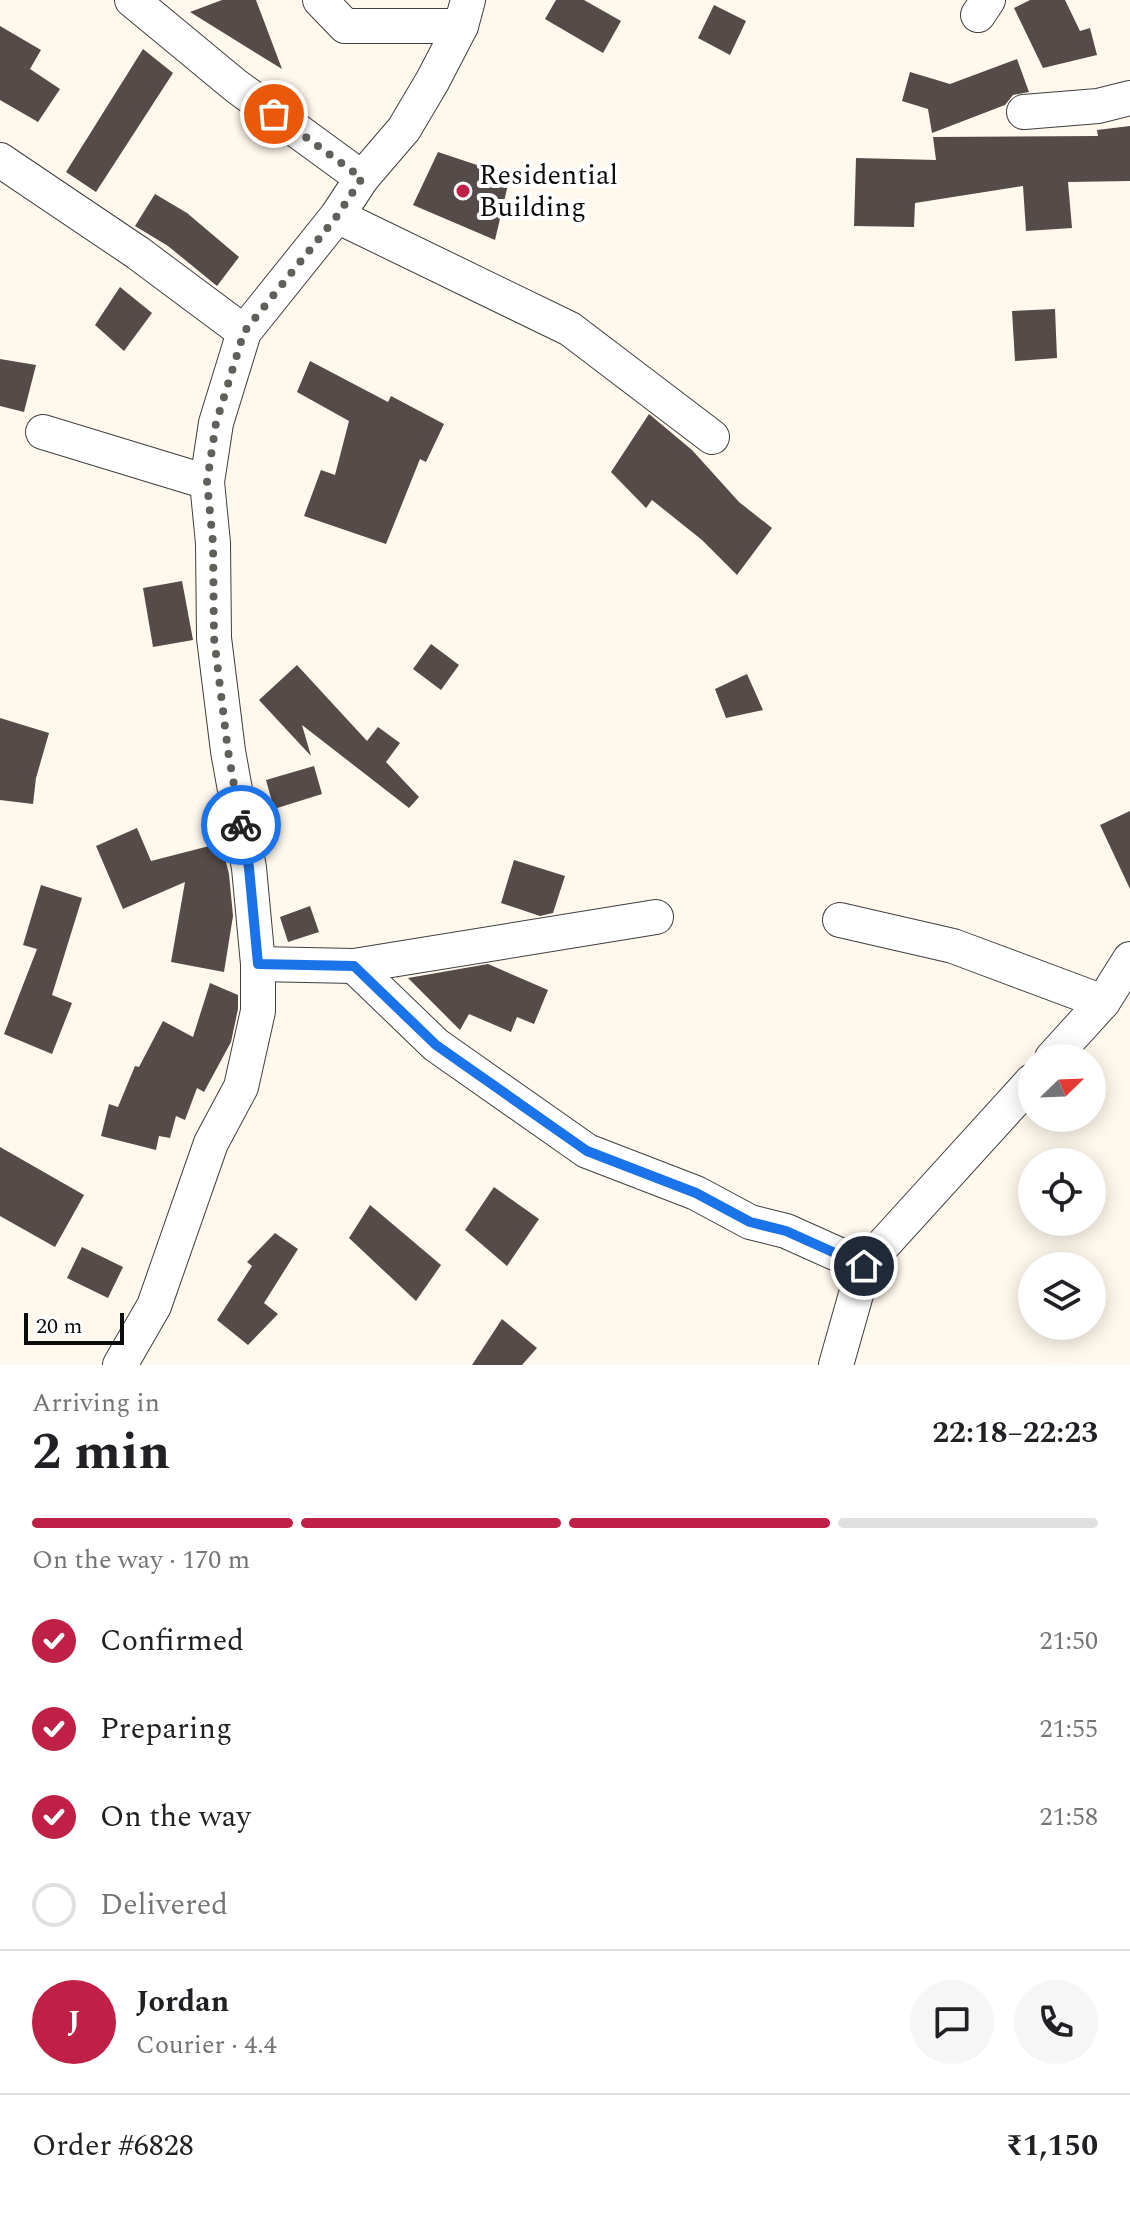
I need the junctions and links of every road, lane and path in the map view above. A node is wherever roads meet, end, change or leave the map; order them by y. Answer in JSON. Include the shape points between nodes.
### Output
{"nodes":[{"id":1,"x":132,"y":0,"type":"edge"},
{"id":2,"x":320,"y":0,"type":"edge"},
{"id":3,"x":464,"y":13,"type":"edge"},
{"id":4,"x":1130,"y":98,"type":"edge"},
{"id":5,"x":1024,"y":112,"type":"dead end"},
{"id":6,"x":0,"y":160,"type":"edge"},
{"id":7,"x":362,"y":178,"type":"junction"},
{"id":8,"x":337,"y":216,"type":"junction"},
{"id":9,"x":244,"y":332,"type":"junction"},
{"id":10,"x":43,"y":432,"type":"dead end"},
{"id":11,"x":712,"y":437,"type":"dead end"},
{"id":12,"x":207,"y":482,"type":"junction"},
{"id":13,"x":656,"y":917,"type":"dead end"},
{"id":14,"x":840,"y":920,"type":"dead end"},
{"id":15,"x":1130,"y":959,"type":"edge"},
{"id":16,"x":258,"y":964,"type":"junction"},
{"id":17,"x":354,"y":966,"type":"junction"},
{"id":18,"x":1103,"y":1002,"type":"junction"},
{"id":19,"x":1065,"y":1044,"type":"edge"},
{"id":20,"x":1018,"y":1096,"type":"edge"},
{"id":21,"x":864,"y":1266,"type":"junction"},
{"id":22,"x":120,"y":1365,"type":"edge"},
{"id":23,"x":836,"y":1365,"type":"edge"}],
"edges":[{"from":1,"to":7,"type":"street","via":[[236,86]]},
{"from":2,"to":3,"type":"street","via":[[345,26]]},
{"from":3,"to":7,"type":"street","via":[[404,129]]},
{"from":4,"to":5,"type":"street"},
{"from":6,"to":9,"type":"street"},
{"from":7,"to":8,"type":"street"},
{"from":8,"to":9,"type":"street"},
{"from":8,"to":11,"type":"street","via":[[570,329]]},
{"from":9,"to":12,"type":"street","via":[[216,423]]},
{"from":10,"to":12,"type":"street"},
{"from":12,"to":16,"type":"street","via":[[214,638]]},
{"from":13,"to":17,"type":"street"},
{"from":14,"to":18,"type":"street","via":[[953,946]]},
{"from":15,"to":18,"type":"street"},
{"from":16,"to":17,"type":"street"},
{"from":16,"to":22,"type":"street","via":[[258,1011],[241,1087],[211,1143],[154,1306]]},
{"from":17,"to":21,"type":"street","via":[[436,1045],[587,1151]]},
{"from":18,"to":19,"type":"street"},
{"from":20,"to":21,"type":"street"},
{"from":21,"to":23,"type":"street"}]}
